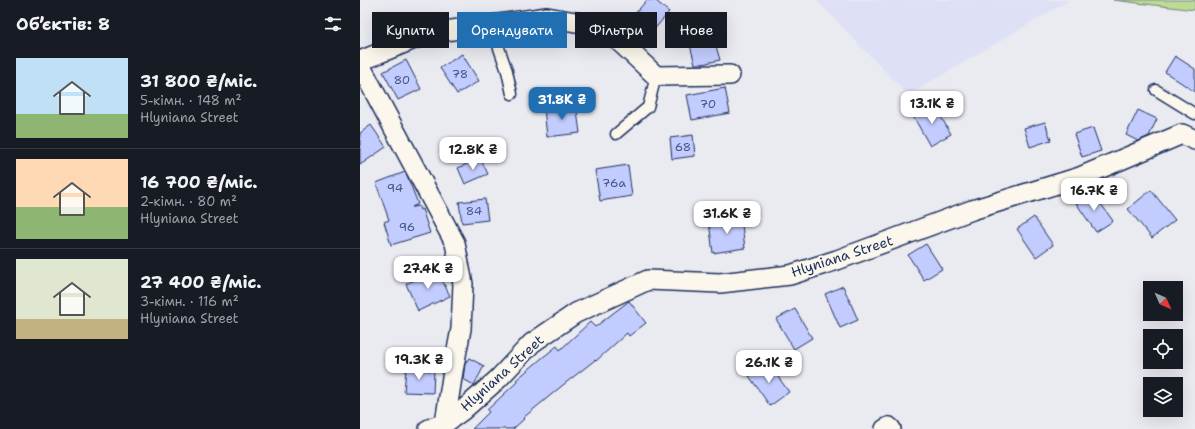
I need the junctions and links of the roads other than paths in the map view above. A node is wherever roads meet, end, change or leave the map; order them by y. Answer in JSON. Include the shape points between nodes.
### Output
{"nodes":[{"id":1,"x":567,"y":21,"type":"edge"},
{"id":2,"x":457,"y":29,"type":"edge"},
{"id":3,"x":499,"y":48,"type":"edge"},
{"id":4,"x":360,"y":63,"type":"edge"},
{"id":5,"x":730,"y":75,"type":"dead end"},
{"id":6,"x":656,"y":76,"type":"junction"},
{"id":7,"x":1156,"y":90,"type":"dead end"},
{"id":8,"x":512,"y":94,"type":"dead end"},
{"id":9,"x":1195,"y":114,"type":"edge"},
{"id":10,"x":616,"y":134,"type":"dead end"},
{"id":11,"x":1195,"y":140,"type":"edge"},
{"id":12,"x":437,"y":426,"type":"edge"},
{"id":13,"x":885,"y":429,"type":"edge"},
{"id":14,"x":891,"y":429,"type":"edge"}],
"edges":[{"from":1,"to":6,"type":"street","name":"Hlyniana Street","via":[[604,27]]},
{"from":2,"to":4,"type":"street","name":"Hlyniana Street","via":[[429,33]]},
{"from":3,"to":8,"type":"lane"},
{"from":4,"to":12,"type":"street","name":"Hlyniana Street","via":[[455,243],[463,284],[461,329],[453,371]]},
{"from":5,"to":6,"type":"street"},
{"from":6,"to":10,"type":"lane","via":[[648,107]]},
{"from":7,"to":9,"type":"lane"},
{"from":11,"to":12,"type":"street","name":"Hlyniana Street","via":[[1182,134],[1080,177],[972,210],[790,275],[720,283],[648,280],[576,313],[532,343],[498,379],[463,410]]},
{"from":13,"to":14,"type":"street"}]}
